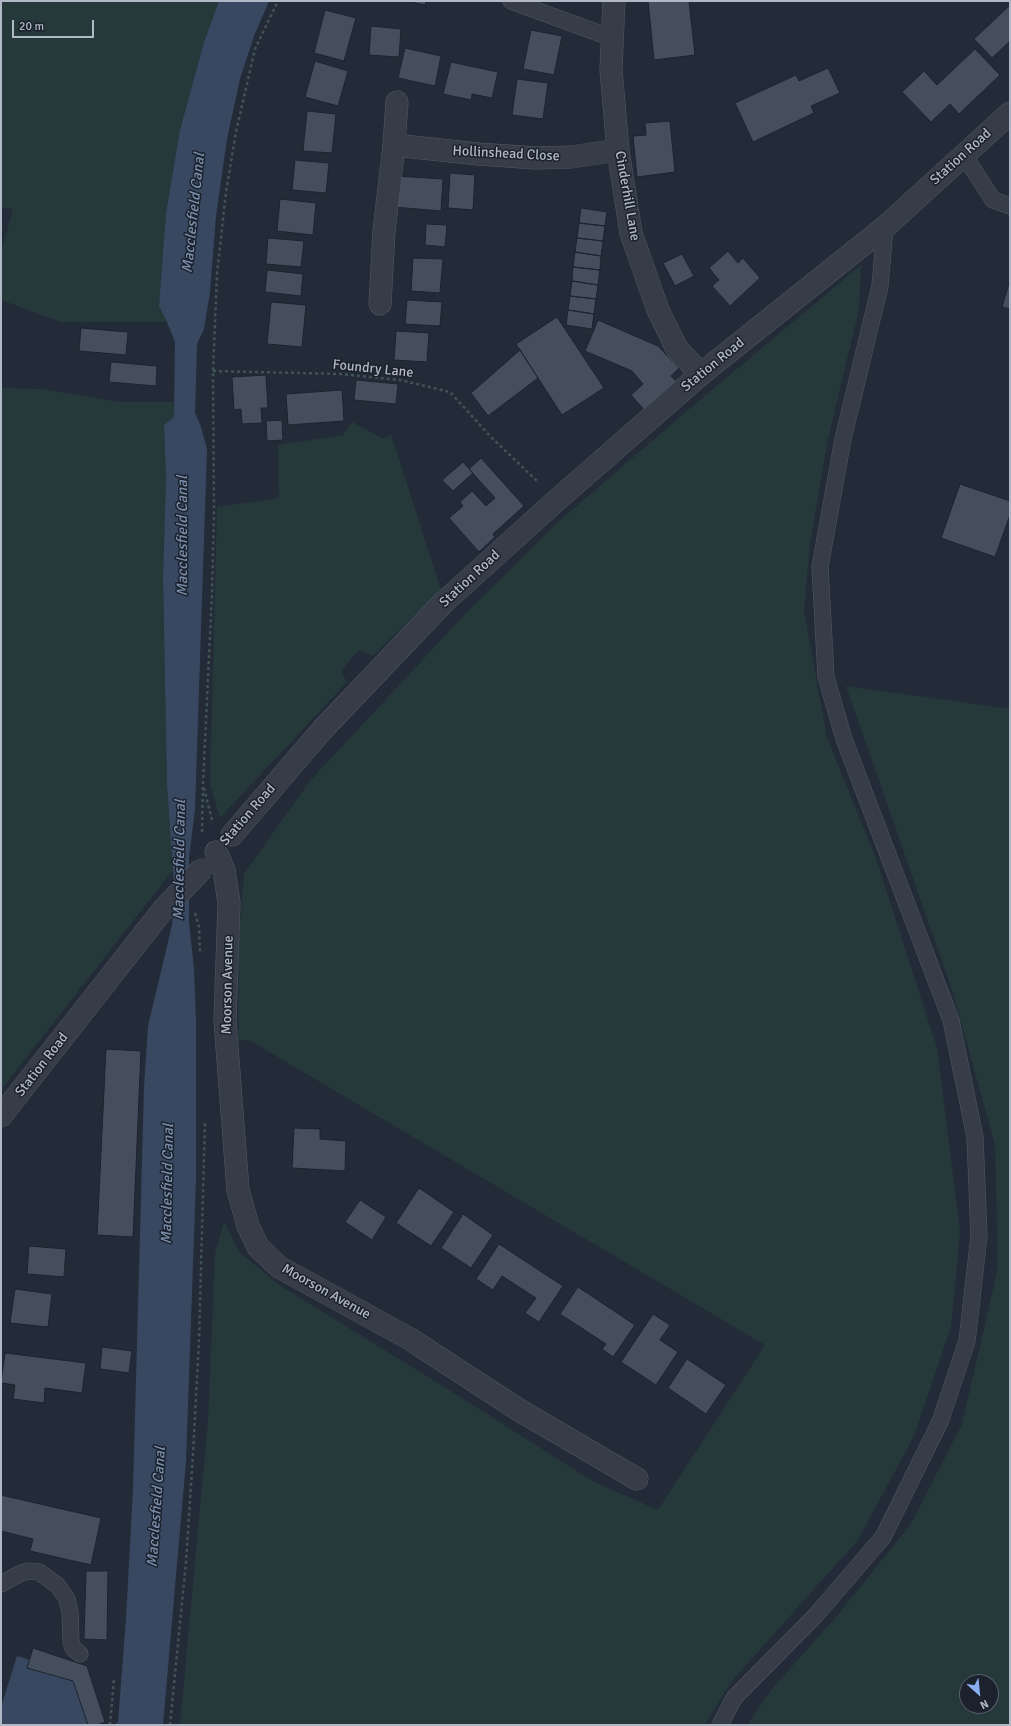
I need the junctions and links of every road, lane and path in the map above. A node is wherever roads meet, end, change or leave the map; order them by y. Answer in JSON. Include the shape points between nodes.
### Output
{"nodes":[{"id":1,"x":278,"y":1,"type":"edge"},
{"id":2,"x":511,"y":1,"type":"edge"},
{"id":3,"x":614,"y":1,"type":"edge"},
{"id":4,"x":612,"y":38,"type":"junction"},
{"id":5,"x":397,"y":102,"type":"dead end"},
{"id":6,"x":1010,"y":113,"type":"edge"},
{"id":7,"x":394,"y":145,"type":"junction"},
{"id":8,"x":618,"y":150,"type":"junction"},
{"id":9,"x":964,"y":155,"type":"junction"},
{"id":10,"x":1010,"y":206,"type":"edge"},
{"id":11,"x":885,"y":227,"type":"junction"},
{"id":12,"x":380,"y":304,"type":"dead end"},
{"id":13,"x":213,"y":371,"type":"junction"},
{"id":14,"x":701,"y":374,"type":"junction"},
{"id":15,"x":557,"y":500,"type":"junction"},
{"id":16,"x":202,"y":784,"type":"junction"},
{"id":17,"x":223,"y":831,"type":"junction"},
{"id":18,"x":208,"y":845,"type":"junction"},
{"id":19,"x":195,"y":912,"type":"dead end"},
{"id":20,"x":200,"y":955,"type":"dead end"},
{"id":21,"x":1,"y":1116,"type":"edge"},
{"id":22,"x":206,"y":1117,"type":"dead end"},
{"id":23,"x":637,"y":1479,"type":"dead end"},
{"id":24,"x":1,"y":1584,"type":"edge"},
{"id":25,"x":80,"y":1654,"type":"dead end"},
{"id":26,"x":114,"y":1679,"type":"dead end"},
{"id":27,"x":110,"y":1725,"type":"edge"},
{"id":28,"x":170,"y":1725,"type":"edge"},
{"id":29,"x":720,"y":1725,"type":"edge"}],
"edges":[{"from":1,"to":13,"type":"path","via":[[255,49],[236,132],[217,274]]},
{"from":2,"to":4,"type":"lane"},
{"from":3,"to":4,"type":"street","name":"Cinderhill Lane"},
{"from":4,"to":8,"type":"street","name":"Cinderhill Lane","via":[[611,70]]},
{"from":5,"to":7,"type":"street"},
{"from":6,"to":9,"type":"street","name":"Station Road"},
{"from":7,"to":8,"type":"street","name":"Hollinshead Close","via":[[536,158],[571,157]]},
{"from":7,"to":12,"type":"street","via":[[384,231]]},
{"from":8,"to":14,"type":"street","name":"Cinderhill Lane","via":[[631,233],[658,310],[677,349]]},
{"from":9,"to":10,"type":"lane","via":[[993,200]]},
{"from":9,"to":11,"type":"street","name":"Station Road"},
{"from":11,"to":14,"type":"street","name":"Station Road"},
{"from":11,"to":29,"type":"lane","via":[[880,286],[843,439],[820,567],[826,677],[844,739],[951,1020],[975,1137],[979,1236],[967,1341],[940,1422],[883,1537],[816,1614],[734,1698]]},
{"from":13,"to":15,"type":"path","name":"Foundry Lane","via":[[340,374],[400,380],[450,392],[491,437]]},
{"from":13,"to":16,"type":"path","via":[[214,512]]},
{"from":14,"to":15,"type":"street","name":"Station Road"},
{"from":15,"to":17,"type":"street","name":"Station Road","via":[[443,603]]},
{"from":16,"to":17,"type":"path"},
{"from":16,"to":18,"type":"path"},
{"from":17,"to":18,"type":"street","name":"Station Road"},
{"from":18,"to":21,"type":"street","name":"Station Road","bridge":true,"via":[[202,869],[162,911]]},
{"from":18,"to":23,"type":"street","name":"Moorson Avenue","via":[[224,870],[229,903],[225,1021],[238,1190],[248,1226],[258,1247],[279,1267],[410,1339],[519,1410]]},
{"from":19,"to":20,"type":"path","via":[[199,927]]},
{"from":22,"to":28,"type":"path","via":[[193,1454],[186,1562]]},
{"from":24,"to":25,"type":"lane","via":[[28,1571],[39,1572],[58,1586],[67,1599],[71,1642]]},
{"from":26,"to":27,"type":"path"}]}
